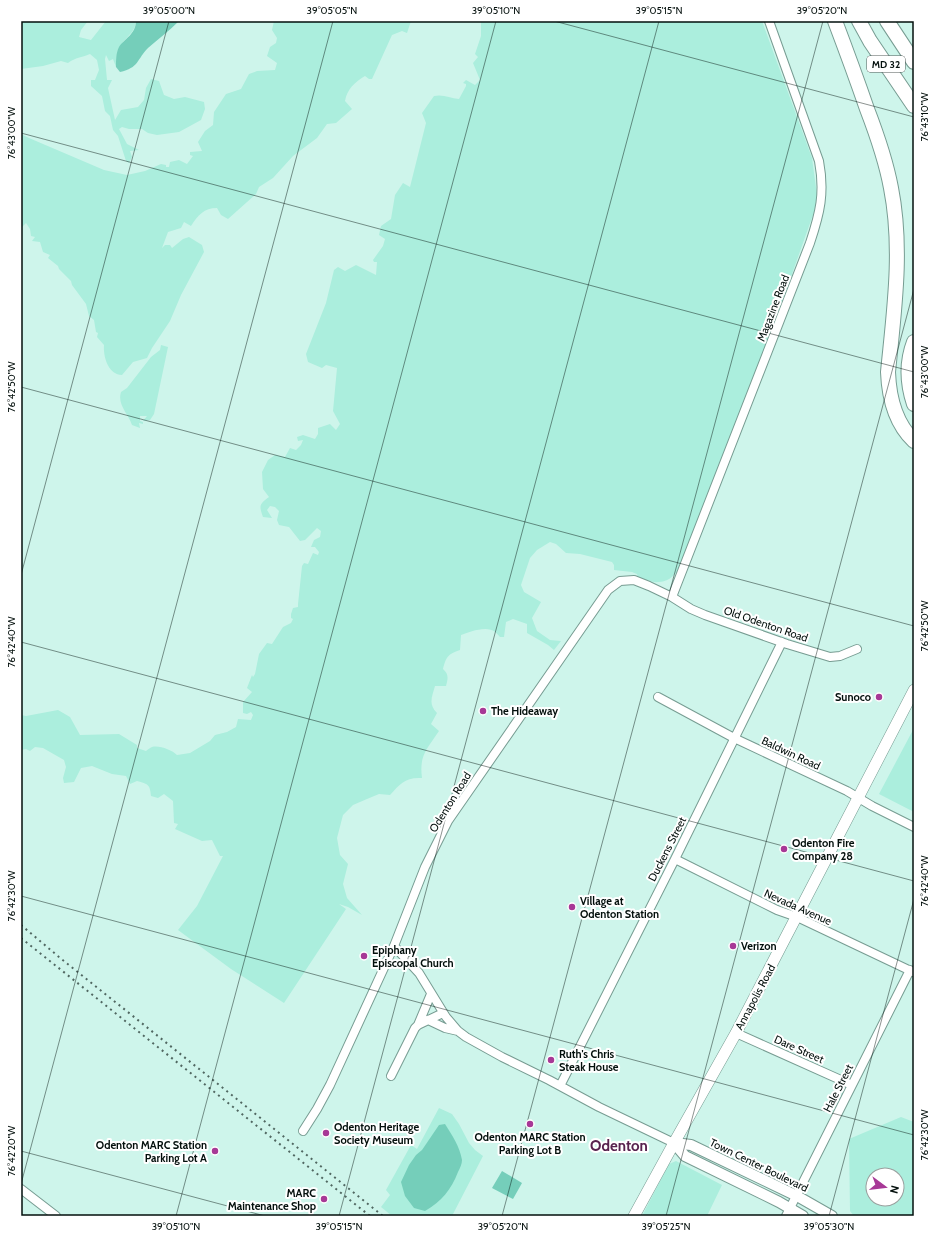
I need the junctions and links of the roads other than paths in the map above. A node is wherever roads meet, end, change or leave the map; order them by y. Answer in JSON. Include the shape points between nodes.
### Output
{"nodes":[{"id":1,"x":769,"y":21,"type":"edge"},
{"id":2,"x":835,"y":21,"type":"edge"},
{"id":3,"x":859,"y":21,"type":"edge"},
{"id":4,"x":887,"y":21,"type":"edge"},
{"id":5,"x":897,"y":21,"type":"edge"},
{"id":6,"x":914,"y":45,"type":"edge"},
{"id":7,"x":914,"y":62,"type":"edge"},
{"id":8,"x":914,"y":106,"type":"edge"},
{"id":9,"x":914,"y":342,"type":"edge"},
{"id":10,"x":914,"y":404,"type":"edge"},
{"id":11,"x":914,"y":441,"type":"edge"},
{"id":12,"x":672,"y":597,"type":"junction"},
{"id":13,"x":782,"y":642,"type":"junction"},
{"id":14,"x":857,"y":649,"type":"dead end"},
{"id":15,"x":914,"y":690,"type":"edge"},
{"id":16,"x":658,"y":697,"type":"dead end"},
{"id":17,"x":734,"y":738,"type":"junction"},
{"id":18,"x":859,"y":798,"type":"junction"},
{"id":19,"x":914,"y":827,"type":"edge"},
{"id":20,"x":675,"y":859,"type":"junction"},
{"id":21,"x":797,"y":917,"type":"junction"},
{"id":22,"x":394,"y":946,"type":"junction"},
{"id":23,"x":912,"y":971,"type":"edge"},
{"id":24,"x":432,"y":994,"type":"junction"},
{"id":25,"x":443,"y":1013,"type":"junction"},
{"id":26,"x":428,"y":1020,"type":"junction"},
{"id":27,"x":418,"y":1025,"type":"junction"},
{"id":28,"x":458,"y":1031,"type":"junction"},
{"id":29,"x":736,"y":1033,"type":"junction"},
{"id":30,"x":391,"y":1076,"type":"dead end"},
{"id":31,"x":852,"y":1085,"type":"junction"},
{"id":32,"x":560,"y":1086,"type":"junction"},
{"id":33,"x":303,"y":1131,"type":"dead end"},
{"id":34,"x":674,"y":1142,"type":"junction"},
{"id":35,"x":21,"y":1189,"type":"edge"},
{"id":36,"x":797,"y":1196,"type":"junction"},
{"id":37,"x":788,"y":1212,"type":"edge"},
{"id":38,"x":56,"y":1216,"type":"edge"},
{"id":39,"x":634,"y":1216,"type":"edge"},
{"id":40,"x":803,"y":1216,"type":"edge"},
{"id":41,"x":832,"y":1216,"type":"edge"}],
"edges":[{"from":1,"to":12,"type":"street","name":"Magazine Road","via":[[819,161],[822,177],[821,207],[810,243]]},
{"from":2,"to":11,"type":"highway","via":[[880,143],[891,189],[897,264],[888,386],[894,412]]},
{"from":3,"to":8,"type":"highway","number":"MD 32"},
{"from":4,"to":7,"type":"highway","number":"MD 32"},
{"from":5,"to":6,"type":"highway"},
{"from":9,"to":10,"type":"highway","via":[[909,356],[908,381]]},
{"from":12,"to":13,"type":"street","name":"Old Odenton Road","via":[[705,615]]},
{"from":12,"to":22,"type":"street","name":"Odenton Road","via":[[634,580],[620,581],[608,590],[448,821],[425,867]]},
{"from":13,"to":14,"type":"street","name":"Old Odenton Road","via":[[830,657]]},
{"from":13,"to":17,"type":"street","name":"Duckens Street"},
{"from":15,"to":18,"type":"main road","name":"Annapolis Road"},
{"from":16,"to":17,"type":"street","name":"Baldwin Road"},
{"from":17,"to":18,"type":"street","name":"Baldwin Road"},
{"from":17,"to":20,"type":"street","name":"Duckens Street"},
{"from":18,"to":19,"type":"street","name":"Baldwin Road"},
{"from":18,"to":21,"type":"main road","name":"Annapolis Road"},
{"from":20,"to":21,"type":"street","name":"Nevada Avenue","via":[[777,910]]},
{"from":20,"to":32,"type":"street","name":"Duckens Street"},
{"from":21,"to":23,"type":"street","name":"Nevada Avenue"},
{"from":21,"to":29,"type":"main road","name":"Annapolis Road"},
{"from":22,"to":24,"type":"street","name":"Town Center Boulevard","via":[[419,973]]},
{"from":22,"to":33,"type":"street","name":"Odenton Road","via":[[330,1085]]},
{"from":23,"to":31,"type":"street","name":"Hale Street"},
{"from":24,"to":25,"type":"street","name":"Town Center Boulevard"},
{"from":24,"to":27,"type":"street"},
{"from":25,"to":26,"type":"street"},
{"from":25,"to":28,"type":"street","name":"Town Center Boulevard"},
{"from":26,"to":27,"type":"street"},
{"from":26,"to":28,"type":"street"},
{"from":27,"to":30,"type":"street"},
{"from":28,"to":32,"type":"street","name":"Town Center Boulevard","via":[[474,1042]]},
{"from":29,"to":31,"type":"street","name":"Dare Street"},
{"from":29,"to":34,"type":"main road","name":"Annapolis Road"},
{"from":31,"to":36,"type":"street","name":"Hale Street"},
{"from":32,"to":34,"type":"street","name":"Town Center Boulevard"},
{"from":34,"to":36,"type":"street","name":"Town Center Boulevard","via":[[691,1145]]},
{"from":34,"to":37,"type":"street","name":"Town Center Boulevard","via":[[685,1156]]},
{"from":34,"to":39,"type":"main road","name":"Annapolis Road"},
{"from":35,"to":38,"type":"street"},
{"from":36,"to":37,"type":"street","name":"Hale Street"},
{"from":36,"to":41,"type":"street","name":"Town Center Boulevard"},
{"from":37,"to":40,"type":"street","name":"Town Center Boulevard"}]}
